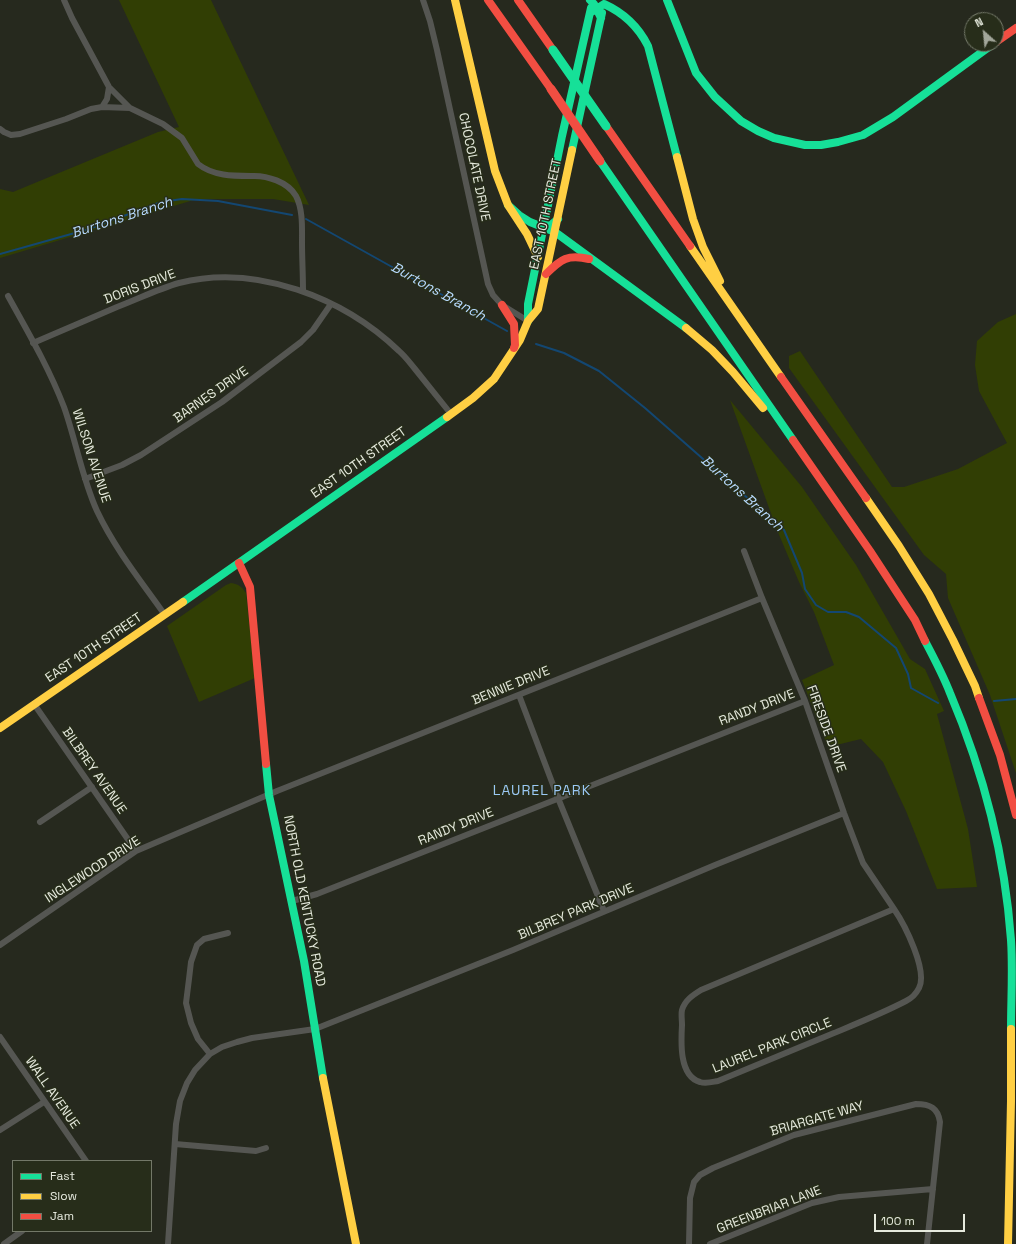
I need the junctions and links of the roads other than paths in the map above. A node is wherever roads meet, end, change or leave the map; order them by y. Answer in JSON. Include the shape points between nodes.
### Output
{"nodes":[{"id":1,"x":64,"y":0,"type":"edge"},
{"id":2,"x":423,"y":0,"type":"edge"},
{"id":3,"x":455,"y":0,"type":"edge"},
{"id":4,"x":488,"y":0,"type":"edge"},
{"id":5,"x":518,"y":0,"type":"edge"},
{"id":6,"x":667,"y":0,"type":"edge"},
{"id":7,"x":596,"y":4,"type":"edge"},
{"id":8,"x":1016,"y":28,"type":"edge"},
{"id":9,"x":1004,"y":36,"type":"edge"},
{"id":10,"x":982,"y":52,"type":"edge"},
{"id":11,"x":109,"y":87,"type":"junction"},
{"id":12,"x":102,"y":107,"type":"junction"},
{"id":13,"x":130,"y":108,"type":"junction"},
{"id":14,"x":0,"y":129,"type":"edge"},
{"id":15,"x":508,"y":205,"type":"junction"},
{"id":16,"x":558,"y":219,"type":"junction"},
{"id":17,"x":544,"y":228,"type":"junction"},
{"id":18,"x":555,"y":232,"type":"junction"},
{"id":19,"x":538,"y":257,"type":"junction"},
{"id":20,"x":592,"y":260,"type":"junction"},
{"id":21,"x":546,"y":274,"type":"junction"},
{"id":22,"x":303,"y":291,"type":"junction"},
{"id":23,"x":8,"y":296,"type":"dead end"},
{"id":24,"x":331,"y":304,"type":"junction"},
{"id":25,"x":502,"y":305,"type":"junction"},
{"id":26,"x":528,"y":321,"type":"junction"},
{"id":27,"x":33,"y":343,"type":"junction"},
{"id":28,"x":511,"y":355,"type":"junction"},
{"id":29,"x":780,"y":376,"type":"junction"},
{"id":30,"x":451,"y":414,"type":"junction"},
{"id":31,"x":805,"y":457,"type":"junction"},
{"id":32,"x":85,"y":479,"type":"junction"},
{"id":33,"x":744,"y":551,"type":"dead end"},
{"id":34,"x":239,"y":563,"type":"junction"},
{"id":35,"x":762,"y":598,"type":"junction"},
{"id":36,"x":165,"y":615,"type":"junction"},
{"id":37,"x":519,"y":695,"type":"junction"},
{"id":38,"x":805,"y":701,"type":"junction"},
{"id":39,"x":34,"y":704,"type":"junction"},
{"id":40,"x":0,"y":728,"type":"edge"},
{"id":41,"x":92,"y":787,"type":"junction"},
{"id":42,"x":269,"y":795,"type":"junction"},
{"id":43,"x":558,"y":798,"type":"junction"},
{"id":44,"x":844,"y":813,"type":"junction"},
{"id":45,"x":1016,"y":815,"type":"edge"},
{"id":46,"x":40,"y":822,"type":"dead end"},
{"id":47,"x":136,"y":851,"type":"junction"},
{"id":48,"x":292,"y":901,"type":"junction"},
{"id":49,"x":894,"y":909,"type":"junction"},
{"id":50,"x":604,"y":912,"type":"junction"},
{"id":51,"x":228,"y":933,"type":"dead end"},
{"id":52,"x":0,"y":945,"type":"edge"},
{"id":53,"x":315,"y":1028,"type":"junction"},
{"id":54,"x":0,"y":1037,"type":"edge"},
{"id":55,"x":210,"y":1054,"type":"junction"},
{"id":56,"x":44,"y":1102,"type":"junction"},
{"id":57,"x":0,"y":1130,"type":"edge"},
{"id":58,"x":175,"y":1144,"type":"junction"},
{"id":59,"x":266,"y":1148,"type":"dead end"},
{"id":60,"x":85,"y":1160,"type":"edge"},
{"id":61,"x":933,"y":1189,"type":"junction"},
{"id":62,"x":21,"y":1232,"type":"edge"},
{"id":63,"x":4,"y":1244,"type":"edge"},
{"id":64,"x":168,"y":1244,"type":"edge"},
{"id":65,"x":356,"y":1244,"type":"edge"},
{"id":66,"x":689,"y":1244,"type":"edge"},
{"id":67,"x":710,"y":1244,"type":"edge"},
{"id":68,"x":927,"y":1244,"type":"edge"},
{"id":69,"x":1008,"y":1244,"type":"edge"}],
"edges":[{"from":1,"to":11,"type":"street"},
{"from":2,"to":25,"type":"street","name":"CHOCOLATE DRIVE","via":[[437,50],[488,284]]},
{"from":3,"to":15,"type":"main road","via":[[494,171]]},
{"from":4,"to":31,"type":"main road","bridge":true},
{"from":5,"to":29,"type":"main road","bridge":true},
{"from":6,"to":10,"type":"main road","via":[[696,73],[715,97],[741,121],[758,131],[774,138],[805,145],[821,145],[863,135],[893,117]]},
{"from":7,"to":16,"type":"main road","name":"EAST 10TH STREET","via":[[601,18]]},
{"from":7,"to":17,"type":"main road","name":"EAST 10TH STREET","via":[[562,136]]},
{"from":7,"to":29,"type":"main road","via":[[615,9],[644,36],[686,196],[703,247],[734,305]]},
{"from":8,"to":9,"type":"main road"},
{"from":11,"to":12,"type":"street","via":[[107,99]]},
{"from":11,"to":13,"type":"street"},
{"from":12,"to":13,"type":"street"},
{"from":12,"to":14,"type":"street","via":[[20,134],[11,135]]},
{"from":13,"to":22,"type":"street","via":[[163,124],[182,138],[198,164],[210,171],[225,175],[256,175],[278,180],[289,188],[300,208]]},
{"from":15,"to":17,"type":"main road","via":[[526,220]]},
{"from":15,"to":19,"type":"main road"},
{"from":16,"to":17,"type":"main road"},
{"from":16,"to":18,"type":"main road","name":"EAST 10TH STREET"},
{"from":17,"to":18,"type":"main road"},
{"from":17,"to":19,"type":"main road","name":"EAST 10TH STREET"},
{"from":18,"to":20,"type":"main road"},
{"from":18,"to":21,"type":"main road","name":"EAST 10TH STREET"},
{"from":19,"to":26,"type":"main road","name":"EAST 10TH STREET","via":[[528,304]]},
{"from":20,"to":21,"type":"main road","via":[[571,256],[559,261]]},
{"from":20,"to":31,"type":"main road","via":[[685,327],[712,350]]},
{"from":21,"to":26,"type":"main road","name":"EAST 10TH STREET","via":[[538,309]]},
{"from":22,"to":24,"type":"street","name":"DORIS DRIVE"},
{"from":22,"to":27,"type":"street","name":"DORIS DRIVE","via":[[237,278],[212,278],[180,283],[152,292]]},
{"from":23,"to":27,"type":"street","name":"WILSON AVENUE"},
{"from":24,"to":30,"type":"street","name":"DORIS DRIVE","via":[[371,327],[401,352]]},
{"from":24,"to":32,"type":"street","name":"BARNES DRIVE","via":[[301,342],[222,402],[141,455]]},
{"from":25,"to":26,"type":"street","name":"CHOCOLATE DRIVE"},
{"from":25,"to":28,"type":"main road","via":[[514,324],[515,345]]},
{"from":26,"to":28,"type":"main road","name":"EAST 10TH STREET"},
{"from":27,"to":32,"type":"street","name":"WILSON AVENUE","via":[[64,408]]},
{"from":28,"to":30,"type":"main road","name":"EAST 10TH STREET","via":[[494,379]]},
{"from":29,"to":45,"type":"main road","via":[[899,546],[929,594],[975,686],[1000,755]]},
{"from":30,"to":34,"type":"main road","name":"EAST 10TH STREET"},
{"from":31,"to":69,"type":"main road","via":[[915,620],[953,699],[986,797],[1002,865],[1010,941],[1012,1101]]},
{"from":32,"to":36,"type":"street","name":"WILSON AVENUE","via":[[106,529]]},
{"from":33,"to":35,"type":"street","name":"FIRESIDE DRIVE"},
{"from":34,"to":36,"type":"main road","name":"EAST 10TH STREET"},
{"from":34,"to":42,"type":"main road","name":"NORTH OLD KENTUCKY ROAD","via":[[250,587],[252,602]]},
{"from":35,"to":37,"type":"street","name":"BENNIE DRIVE"},
{"from":35,"to":38,"type":"street","name":"FIRESIDE DRIVE"},
{"from":36,"to":39,"type":"main road","name":"EAST 10TH STREET"},
{"from":37,"to":42,"type":"street","name":"BENNIE DRIVE"},
{"from":37,"to":43,"type":"street"},
{"from":38,"to":43,"type":"street","name":"RANDY DRIVE"},
{"from":38,"to":44,"type":"street","name":"FIRESIDE DRIVE"},
{"from":39,"to":40,"type":"main road","name":"EAST 10TH STREET"},
{"from":39,"to":41,"type":"street","name":"BILBREY AVENUE"},
{"from":41,"to":46,"type":"street"},
{"from":41,"to":47,"type":"street","name":"BILBREY AVENUE"},
{"from":42,"to":47,"type":"street","name":"INGLEWOOD DRIVE"},
{"from":42,"to":48,"type":"main road","name":"NORTH OLD KENTUCKY ROAD"},
{"from":43,"to":48,"type":"street","name":"RANDY DRIVE","via":[[318,894]]},
{"from":43,"to":50,"type":"street"},
{"from":44,"to":49,"type":"street","name":"FIRESIDE DRIVE","via":[[863,863]]},
{"from":44,"to":50,"type":"street","name":"BILBREY PARK DRIVE"},
{"from":47,"to":52,"type":"street","name":"INGLEWOOD DRIVE"},
{"from":48,"to":53,"type":"main road","name":"NORTH OLD KENTUCKY ROAD"},
{"from":49,"to":49,"type":"street","name":"LAUREL PARK CIRCLE","via":[[701,990],[689,998],[682,1009],[681,1042],[684,1064],[693,1079],[700,1083],[718,1081],[865,1020],[915,995],[922,980],[921,970],[909,937]]},
{"from":50,"to":53,"type":"street","name":"BILBREY PARK DRIVE"},
{"from":51,"to":55,"type":"street","via":[[204,939],[197,945],[188,979],[186,1003],[191,1023],[198,1039]]},
{"from":53,"to":55,"type":"street","name":"BILBREY PARK DRIVE","via":[[252,1038],[222,1047]]},
{"from":53,"to":65,"type":"main road","name":"NORTH OLD KENTUCKY ROAD"},
{"from":54,"to":56,"type":"street","name":"WALL AVENUE"},
{"from":55,"to":58,"type":"street","via":[[195,1070],[180,1101]]},
{"from":56,"to":57,"type":"street"},
{"from":56,"to":60,"type":"street","name":"WALL AVENUE"},
{"from":58,"to":59,"type":"street","via":[[256,1151]]},
{"from":58,"to":64,"type":"street"},
{"from":61,"to":66,"type":"street","name":"BRIARGATE WAY","via":[[939,1116],[932,1108],[916,1104],[794,1135],[700,1175],[694,1182],[690,1198]]},
{"from":61,"to":67,"type":"street","name":"GREENBRIAR LANE","via":[[824,1200]]},
{"from":61,"to":68,"type":"street","name":"BRIARGATE WAY"},
{"from":62,"to":63,"type":"street"}]}
